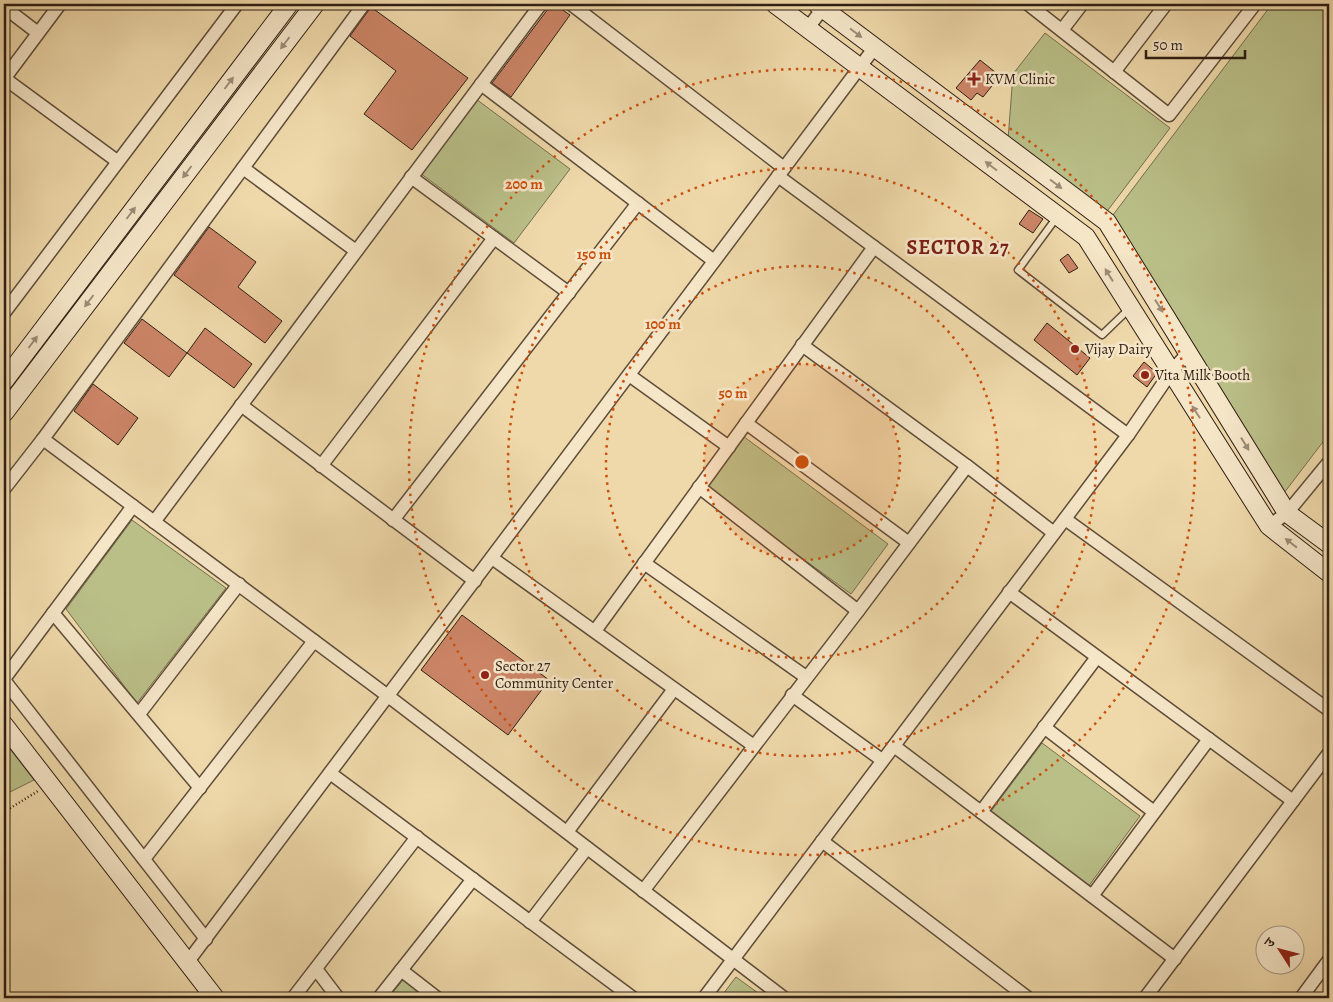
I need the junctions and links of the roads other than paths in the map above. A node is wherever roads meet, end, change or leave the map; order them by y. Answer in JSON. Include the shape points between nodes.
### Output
{"nodes":[{"id":1,"x":60,"y":4,"type":"edge"},
{"id":2,"x":237,"y":4,"type":"edge"},
{"id":3,"x":289,"y":4,"type":"edge"},
{"id":4,"x":315,"y":4,"type":"edge"},
{"id":5,"x":364,"y":4,"type":"edge"},
{"id":6,"x":541,"y":4,"type":"edge"},
{"id":7,"x":570,"y":4,"type":"edge"},
{"id":8,"x":775,"y":4,"type":"edge"},
{"id":9,"x":1028,"y":4,"type":"edge"},
{"id":10,"x":1082,"y":4,"type":"edge"},
{"id":11,"x":1166,"y":4,"type":"edge"},
{"id":12,"x":1255,"y":4,"type":"edge"},
{"id":13,"x":822,"y":5,"type":"edge"},
{"id":14,"x":4,"y":7,"type":"edge"},
{"id":15,"x":808,"y":28,"type":"junction"},
{"id":16,"x":1062,"y":30,"type":"junction"},
{"id":17,"x":38,"y":33,"type":"junction"},
{"id":18,"x":875,"y":47,"type":"junction"},
{"id":19,"x":860,"y":67,"type":"junction"},
{"id":20,"x":1114,"y":72,"type":"junction"},
{"id":21,"x":4,"y":78,"type":"edge"},
{"id":22,"x":481,"y":84,"type":"junction"},
{"id":23,"x":117,"y":161,"type":"junction"},
{"id":24,"x":243,"y":168,"type":"junction"},
{"id":25,"x":781,"y":172,"type":"junction"},
{"id":26,"x":411,"y":177,"type":"junction"},
{"id":27,"x":638,"y":203,"type":"junction"},
{"id":28,"x":1058,"y":216,"type":"junction"},
{"id":29,"x":494,"y":238,"type":"junction"},
{"id":30,"x":874,"y":246,"type":"junction"},
{"id":31,"x":356,"y":250,"type":"junction"},
{"id":32,"x":714,"y":261,"type":"junction"},
{"id":33,"x":569,"y":292,"type":"junction"},
{"id":34,"x":1130,"y":308,"type":"junction"},
{"id":35,"x":4,"y":313,"type":"edge"},
{"id":36,"x":802,"y":345,"type":"junction"},
{"id":37,"x":1188,"y":353,"type":"junction"},
{"id":38,"x":1171,"y":372,"type":"junction"},
{"id":39,"x":628,"y":375,"type":"junction"},
{"id":40,"x":4,"y":381,"type":"edge"},
{"id":41,"x":241,"y":405,"type":"junction"},
{"id":42,"x":4,"y":413,"type":"edge"},
{"id":43,"x":746,"y":423,"type":"junction"},
{"id":44,"x":1128,"y":435,"type":"junction"},
{"id":45,"x":43,"y":438,"type":"junction"},
{"id":46,"x":729,"y":446,"type":"junction"},
{"id":47,"x":1329,"y":462,"type":"edge"},
{"id":48,"x":321,"y":466,"type":"junction"},
{"id":49,"x":967,"y":466,"type":"junction"},
{"id":50,"x":699,"y":488,"type":"junction"},
{"id":51,"x":4,"y":489,"type":"edge"},
{"id":52,"x":133,"y":506,"type":"junction"},
{"id":53,"x":1288,"y":513,"type":"junction"},
{"id":54,"x":1065,"y":519,"type":"junction"},
{"id":55,"x":393,"y":520,"type":"junction"},
{"id":56,"x":154,"y":522,"type":"junction"},
{"id":57,"x":1269,"y":526,"type":"junction"},
{"id":58,"x":1054,"y":533,"type":"junction"},
{"id":59,"x":909,"y":543,"type":"junction"},
{"id":60,"x":1329,"y":544,"type":"edge"},
{"id":61,"x":492,"y":558,"type":"junction"},
{"id":62,"x":644,"y":563,"type":"junction"},
{"id":63,"x":1329,"y":573,"type":"edge"},
{"id":64,"x":475,"y":581,"type":"junction"},
{"id":65,"x":239,"y":584,"type":"junction"},
{"id":66,"x":1009,"y":592,"type":"junction"},
{"id":67,"x":858,"y":610,"type":"junction"},
{"id":68,"x":53,"y":613,"type":"junction"},
{"id":69,"x":594,"y":631,"type":"junction"},
{"id":70,"x":314,"y":641,"type":"junction"},
{"id":71,"x":1097,"y":657,"type":"junction"},
{"id":72,"x":806,"y":677,"type":"junction"},
{"id":73,"x":4,"y":679,"type":"edge"},
{"id":74,"x":674,"y":689,"type":"junction"},
{"id":75,"x":792,"y":695,"type":"junction"},
{"id":76,"x":388,"y":696,"type":"junction"},
{"id":77,"x":1329,"y":710,"type":"edge"},
{"id":78,"x":138,"y":714,"type":"junction"},
{"id":79,"x":4,"y":725,"type":"edge"},
{"id":80,"x":1044,"y":727,"type":"junction"},
{"id":81,"x":1209,"y":739,"type":"junction"},
{"id":82,"x":754,"y":746,"type":"junction"},
{"id":83,"x":894,"y":746,"type":"junction"},
{"id":84,"x":1329,"y":754,"type":"edge"},
{"id":85,"x":882,"y":760,"type":"junction"},
{"id":86,"x":330,"y":773,"type":"junction"},
{"id":87,"x":200,"y":788,"type":"junction"},
{"id":88,"x":1293,"y":801,"type":"junction"},
{"id":89,"x":981,"y":812,"type":"junction"},
{"id":90,"x":1154,"y":812,"type":"junction"},
{"id":91,"x":567,"y":832,"type":"junction"},
{"id":92,"x":417,"y":837,"type":"junction"},
{"id":93,"x":822,"y":841,"type":"junction"},
{"id":94,"x":587,"y":848,"type":"junction"},
{"id":95,"x":144,"y":859,"type":"junction"},
{"id":96,"x":473,"y":879,"type":"junction"},
{"id":97,"x":643,"y":891,"type":"junction"},
{"id":98,"x":1092,"y":896,"type":"junction"},
{"id":99,"x":530,"y":922,"type":"junction"},
{"id":100,"x":206,"y":938,"type":"junction"},
{"id":101,"x":732,"y":959,"type":"junction"},
{"id":102,"x":1175,"y":959,"type":"junction"},
{"id":103,"x":1329,"y":960,"type":"edge"},
{"id":104,"x":187,"y":963,"type":"junction"},
{"id":105,"x":316,"y":969,"type":"junction"},
{"id":106,"x":401,"y":970,"type":"junction"},
{"id":107,"x":627,"y":997,"type":"edge"},
{"id":108,"x":215,"y":998,"type":"edge"},
{"id":109,"x":293,"y":998,"type":"edge"},
{"id":110,"x":338,"y":998,"type":"edge"},
{"id":111,"x":379,"y":998,"type":"edge"},
{"id":112,"x":437,"y":998,"type":"edge"},
{"id":113,"x":704,"y":998,"type":"edge"},
{"id":114,"x":784,"y":998,"type":"edge"},
{"id":115,"x":1028,"y":998,"type":"edge"},
{"id":116,"x":1145,"y":998,"type":"edge"},
{"id":117,"x":1301,"y":998,"type":"edge"}],
"edges":[{"from":1,"to":17,"type":"street"},
{"from":2,"to":23,"type":"street"},
{"from":40,"to":3,"type":"street","one_way":true},
{"from":4,"to":42,"type":"street","one_way":true},
{"from":5,"to":24,"type":"street"},
{"from":6,"to":22,"type":"street"},
{"from":7,"to":25,"type":"street"},
{"from":8,"to":15,"type":"street"},
{"from":9,"to":16,"type":"street"},
{"from":10,"to":16,"type":"street"},
{"from":11,"to":20,"type":"street"},
{"from":12,"to":20,"type":"street","via":[[1169,115]]},
{"from":13,"to":15,"type":"street"},
{"from":13,"to":18,"type":"street","one_way":true},
{"from":14,"to":17,"type":"street"},
{"from":15,"to":19,"type":"street"},
{"from":16,"to":20,"type":"street"},
{"from":17,"to":21,"type":"street"},
{"from":18,"to":19,"type":"street"},
{"from":18,"to":37,"type":"street","one_way":true,"via":[[1107,222]]},
{"from":19,"to":25,"type":"street"},
{"from":28,"to":19,"type":"street","one_way":true},
{"from":21,"to":23,"type":"street"},
{"from":22,"to":26,"type":"street"},
{"from":22,"to":27,"type":"street"},
{"from":23,"to":35,"type":"street"},
{"from":24,"to":31,"type":"street"},
{"from":24,"to":45,"type":"street"},
{"from":25,"to":30,"type":"street"},
{"from":25,"to":32,"type":"street"},
{"from":26,"to":29,"type":"street"},
{"from":26,"to":31,"type":"street"},
{"from":27,"to":32,"type":"street"},
{"from":27,"to":33,"type":"street"},
{"from":34,"to":28,"type":"street","one_way":true,"via":[[1086,237]]},
{"from":28,"to":34,"type":"lane","via":[[1018,270],[1102,335]]},
{"from":29,"to":33,"type":"street"},
{"from":29,"to":48,"type":"street"},
{"from":30,"to":36,"type":"street"},
{"from":30,"to":44,"type":"street"},
{"from":31,"to":41,"type":"street"},
{"from":32,"to":39,"type":"street"},
{"from":33,"to":55,"type":"street"},
{"from":34,"to":38,"type":"street"},
{"from":36,"to":43,"type":"street"},
{"from":36,"to":49,"type":"street"},
{"from":37,"to":38,"type":"street"},
{"from":37,"to":53,"type":"street","one_way":true},
{"from":38,"to":44,"type":"street"},
{"from":57,"to":38,"type":"street","one_way":true},
{"from":39,"to":46,"type":"street"},
{"from":39,"to":61,"type":"street"},
{"from":41,"to":48,"type":"street"},
{"from":41,"to":56,"type":"street"},
{"from":43,"to":46,"type":"street"},
{"from":43,"to":59,"type":"street"},
{"from":44,"to":54,"type":"street"},
{"from":45,"to":51,"type":"street"},
{"from":45,"to":52,"type":"street"},
{"from":46,"to":50,"type":"street"},
{"from":47,"to":53,"type":"street"},
{"from":48,"to":55,"type":"street"},
{"from":49,"to":58,"type":"street"},
{"from":49,"to":59,"type":"street"},
{"from":50,"to":62,"type":"street"},
{"from":50,"to":67,"type":"street"},
{"from":52,"to":56,"type":"street"},
{"from":52,"to":68,"type":"street"},
{"from":53,"to":57,"type":"street"},
{"from":53,"to":60,"type":"street"},
{"from":54,"to":58,"type":"street"},
{"from":54,"to":77,"type":"street"},
{"from":55,"to":64,"type":"street"},
{"from":56,"to":65,"type":"street"},
{"from":63,"to":57,"type":"street","one_way":true},
{"from":58,"to":66,"type":"street"},
{"from":59,"to":67,"type":"street"},
{"from":61,"to":64,"type":"street"},
{"from":61,"to":69,"type":"street"},
{"from":62,"to":69,"type":"street"},
{"from":62,"to":72,"type":"street"},
{"from":64,"to":76,"type":"street"},
{"from":65,"to":70,"type":"street"},
{"from":65,"to":78,"type":"street"},
{"from":66,"to":71,"type":"street"},
{"from":66,"to":83,"type":"street"},
{"from":67,"to":72,"type":"street"},
{"from":68,"to":73,"type":"street"},
{"from":68,"to":78,"type":"street"},
{"from":69,"to":74,"type":"street"},
{"from":70,"to":76,"type":"street"},
{"from":70,"to":87,"type":"street"},
{"from":71,"to":80,"type":"street"},
{"from":71,"to":81,"type":"street"},
{"from":72,"to":75,"type":"street"},
{"from":73,"to":95,"type":"street"},
{"from":74,"to":82,"type":"street"},
{"from":74,"to":91,"type":"street"},
{"from":75,"to":82,"type":"street"},
{"from":75,"to":85,"type":"street"},
{"from":76,"to":86,"type":"street"},
{"from":76,"to":91,"type":"street"},
{"from":78,"to":87,"type":"street"},
{"from":79,"to":104,"type":"street"},
{"from":80,"to":89,"type":"street"},
{"from":80,"to":90,"type":"street"},
{"from":81,"to":88,"type":"street"},
{"from":81,"to":90,"type":"street"},
{"from":82,"to":97,"type":"street"},
{"from":83,"to":85,"type":"street"},
{"from":83,"to":89,"type":"street"},
{"from":84,"to":88,"type":"street"},
{"from":85,"to":93,"type":"street"},
{"from":86,"to":92,"type":"street"},
{"from":86,"to":100,"type":"street"},
{"from":87,"to":95,"type":"street"},
{"from":88,"to":102,"type":"street"},
{"from":89,"to":98,"type":"street"},
{"from":90,"to":98,"type":"street"},
{"from":91,"to":94,"type":"street"},
{"from":92,"to":96,"type":"street"},
{"from":92,"to":105,"type":"street"},
{"from":93,"to":101,"type":"street"},
{"from":93,"to":115,"type":"street"},
{"from":94,"to":97,"type":"street"},
{"from":94,"to":99,"type":"street"},
{"from":95,"to":100,"type":"street"},
{"from":96,"to":99,"type":"street"},
{"from":96,"to":106,"type":"street"},
{"from":97,"to":101,"type":"street"},
{"from":98,"to":102,"type":"street"},
{"from":99,"to":107,"type":"street"},
{"from":100,"to":104,"type":"street"},
{"from":101,"to":113,"type":"street"},
{"from":101,"to":114,"type":"street"},
{"from":102,"to":116,"type":"street"},
{"from":103,"to":117,"type":"street"},
{"from":104,"to":108,"type":"street"},
{"from":105,"to":109,"type":"street"},
{"from":105,"to":110,"type":"street"},
{"from":106,"to":111,"type":"street"},
{"from":106,"to":112,"type":"street"}]}
